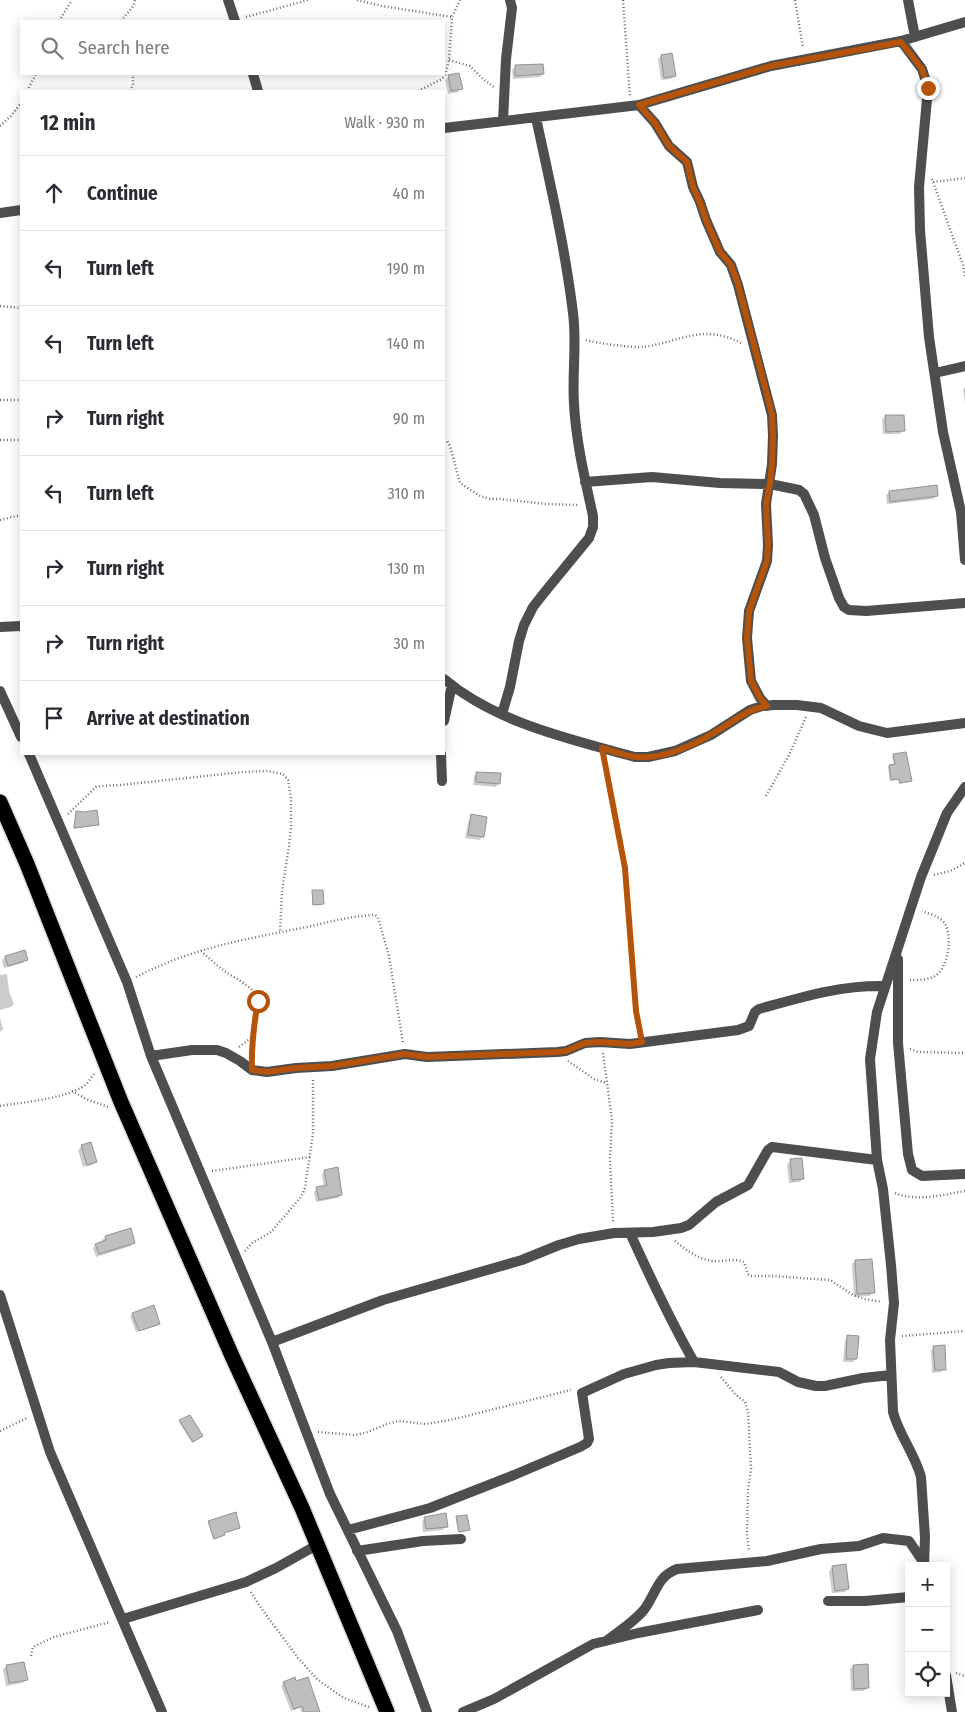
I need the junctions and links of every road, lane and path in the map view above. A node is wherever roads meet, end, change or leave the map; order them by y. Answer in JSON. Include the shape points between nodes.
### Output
{"nodes":[{"id":1,"x":72,"y":0,"type":"edge"},
{"id":2,"x":135,"y":0,"type":"edge"},
{"id":3,"x":228,"y":0,"type":"edge"},
{"id":4,"x":308,"y":0,"type":"edge"},
{"id":5,"x":357,"y":0,"type":"edge"},
{"id":6,"x":460,"y":0,"type":"edge"},
{"id":7,"x":510,"y":0,"type":"edge"},
{"id":8,"x":623,"y":0,"type":"edge"},
{"id":9,"x":795,"y":0,"type":"edge"},
{"id":10,"x":908,"y":0,"type":"edge"},
{"id":11,"x":452,"y":17,"type":"junction"},
{"id":12,"x":60,"y":20,"type":"edge"},
{"id":13,"x":121,"y":20,"type":"edge"},
{"id":14,"x":235,"y":20,"type":"edge"},
{"id":15,"x":965,"y":22,"type":"edge"},
{"id":16,"x":915,"y":37,"type":"junction"},
{"id":17,"x":901,"y":42,"type":"junction"},
{"id":18,"x":449,"y":60,"type":"junction"},
{"id":19,"x":805,"y":60,"type":"junction"},
{"id":20,"x":35,"y":75,"type":"edge"},
{"id":21,"x":134,"y":75,"type":"edge"},
{"id":22,"x":252,"y":75,"type":"edge"},
{"id":23,"x":28,"y":90,"type":"edge"},
{"id":24,"x":130,"y":90,"type":"edge"},
{"id":25,"x":258,"y":90,"type":"edge"},
{"id":26,"x":420,"y":90,"type":"edge"},
{"id":27,"x":504,"y":94,"type":"junction"},
{"id":28,"x":20,"y":104,"type":"edge"},
{"id":29,"x":635,"y":105,"type":"junction"},
{"id":30,"x":536,"y":118,"type":"junction"},
{"id":31,"x":503,"y":121,"type":"junction"},
{"id":32,"x":0,"y":126,"type":"edge"},
{"id":33,"x":445,"y":128,"type":"edge"},
{"id":34,"x":930,"y":174,"type":"dead end"},
{"id":35,"x":965,"y":178,"type":"edge"},
{"id":36,"x":933,"y":182,"type":"junction"},
{"id":37,"x":20,"y":210,"type":"edge"},
{"id":38,"x":0,"y":213,"type":"edge"},
{"id":39,"x":965,"y":276,"type":"edge"},
{"id":40,"x":0,"y":306,"type":"edge"},
{"id":41,"x":20,"y":308,"type":"edge"},
{"id":42,"x":575,"y":335,"type":"junction"},
{"id":43,"x":757,"y":352,"type":"junction"},
{"id":44,"x":965,"y":366,"type":"edge"},
{"id":45,"x":934,"y":373,"type":"junction"},
{"id":46,"x":0,"y":400,"type":"edge"},
{"id":47,"x":20,"y":400,"type":"edge"},
{"id":48,"x":0,"y":440,"type":"edge"},
{"id":49,"x":20,"y":440,"type":"edge"},
{"id":50,"x":445,"y":441,"type":"edge"},
{"id":51,"x":585,"y":482,"type":"junction"},
{"id":52,"x":770,"y":484,"type":"junction"},
{"id":53,"x":590,"y":505,"type":"junction"},
{"id":54,"x":20,"y":515,"type":"edge"},
{"id":55,"x":0,"y":520,"type":"edge"},
{"id":56,"x":965,"y":560,"type":"edge"},
{"id":57,"x":965,"y":603,"type":"edge"},
{"id":58,"x":20,"y":626,"type":"edge"},
{"id":59,"x":0,"y":628,"type":"edge"},
{"id":60,"x":448,"y":682,"type":"edge"},
{"id":61,"x":0,"y":691,"type":"edge"},
{"id":62,"x":767,"y":706,"type":"junction"},
{"id":63,"x":811,"y":706,"type":"junction"},
{"id":64,"x":445,"y":711,"type":"edge"},
{"id":65,"x":502,"y":714,"type":"junction"},
{"id":66,"x":965,"y":723,"type":"edge"},
{"id":67,"x":20,"y":735,"type":"edge"},
{"id":68,"x":602,"y":748,"type":"junction"},
{"id":69,"x":29,"y":755,"type":"edge"},
{"id":70,"x":441,"y":755,"type":"edge"},
{"id":71,"x":442,"y":781,"type":"dead end"},
{"id":72,"x":965,"y":787,"type":"edge"},
{"id":73,"x":766,"y":796,"type":"dead end"},
{"id":74,"x":0,"y":802,"type":"edge"},
{"id":75,"x":60,"y":823,"type":"junction"},
{"id":76,"x":965,"y":863,"type":"edge"},
{"id":77,"x":921,"y":877,"type":"junction"},
{"id":78,"x":911,"y":907,"type":"junction"},
{"id":79,"x":280,"y":932,"type":"junction"},
{"id":80,"x":898,"y":948,"type":"junction"},
{"id":81,"x":201,"y":951,"type":"junction"},
{"id":82,"x":127,"y":982,"type":"junction"},
{"id":83,"x":898,"y":982,"type":"junction"},
{"id":84,"x":885,"y":986,"type":"junction"},
{"id":85,"x":600,"y":1042,"type":"junction"},
{"id":86,"x":642,"y":1042,"type":"junction"},
{"id":87,"x":898,"y":1043,"type":"junction"},
{"id":88,"x":557,"y":1052,"type":"junction"},
{"id":89,"x":965,"y":1053,"type":"edge"},
{"id":90,"x":405,"y":1054,"type":"junction"},
{"id":91,"x":151,"y":1056,"type":"junction"},
{"id":92,"x":104,"y":1061,"type":"junction"},
{"id":93,"x":315,"y":1067,"type":"junction"},
{"id":94,"x":252,"y":1070,"type":"junction"},
{"id":95,"x":606,"y":1083,"type":"junction"},
{"id":96,"x":71,"y":1091,"type":"junction"},
{"id":97,"x":121,"y":1102,"type":"junction"},
{"id":98,"x":0,"y":1106,"type":"edge"},
{"id":99,"x":310,"y":1158,"type":"junction"},
{"id":100,"x":877,"y":1160,"type":"junction"},
{"id":101,"x":201,"y":1172,"type":"junction"},
{"id":102,"x":965,"y":1174,"type":"edge"},
{"id":103,"x":884,"y":1189,"type":"junction"},
{"id":104,"x":965,"y":1191,"type":"edge"},
{"id":105,"x":630,"y":1232,"type":"junction"},
{"id":106,"x":664,"y":1232,"type":"junction"},
{"id":107,"x":614,"y":1233,"type":"junction"},
{"id":108,"x":238,"y":1262,"type":"junction"},
{"id":109,"x":0,"y":1295,"type":"edge"},
{"id":110,"x":894,"y":1303,"type":"junction"},
{"id":111,"x":965,"y":1331,"type":"edge"},
{"id":112,"x":890,"y":1340,"type":"junction"},
{"id":113,"x":272,"y":1342,"type":"junction"},
{"id":114,"x":694,"y":1362,"type":"junction"},
{"id":115,"x":710,"y":1364,"type":"junction"},
{"id":116,"x":891,"y":1374,"type":"junction"},
{"id":117,"x":590,"y":1389,"type":"junction"},
{"id":118,"x":38,"y":1413,"type":"junction"},
{"id":119,"x":0,"y":1431,"type":"edge"},
{"id":120,"x":306,"y":1432,"type":"junction"},
{"id":121,"x":348,"y":1530,"type":"junction"},
{"id":122,"x":461,"y":1539,"type":"dead end"},
{"id":123,"x":317,"y":1545,"type":"junction"},
{"id":124,"x":357,"y":1551,"type":"junction"},
{"id":125,"x":922,"y":1562,"type":"edge"},
{"id":126,"x":924,"y":1562,"type":"edge"},
{"id":127,"x":751,"y":1563,"type":"junction"},
{"id":128,"x":246,"y":1582,"type":"junction"},
{"id":129,"x":905,"y":1597,"type":"edge"},
{"id":130,"x":828,"y":1601,"type":"dead end"},
{"id":131,"x":758,"y":1610,"type":"dead end"},
{"id":132,"x":122,"y":1619,"type":"junction"},
{"id":133,"x":606,"y":1641,"type":"junction"},
{"id":134,"x":31,"y":1656,"type":"dead end"},
{"id":135,"x":950,"y":1697,"type":"edge"},
{"id":136,"x":382,"y":1711,"type":"edge"},
{"id":137,"x":162,"y":1712,"type":"edge"},
{"id":138,"x":427,"y":1712,"type":"edge"},
{"id":139,"x":463,"y":1712,"type":"edge"},
{"id":140,"x":952,"y":1712,"type":"edge"}],
"edges":[{"from":1,"to":12,"type":"path"},
{"from":2,"to":13,"type":"path"},
{"from":3,"to":14,"type":"street"},
{"from":4,"to":14,"type":"path"},
{"from":5,"to":11,"type":"path"},
{"from":6,"to":11,"type":"path"},
{"from":7,"to":27,"type":"street","via":[[512,8]]},
{"from":8,"to":29,"type":"path"},
{"from":9,"to":19,"type":"path"},
{"from":10,"to":16,"type":"street"},
{"from":11,"to":18,"type":"path"},
{"from":15,"to":16,"type":"street"},
{"from":16,"to":17,"type":"street"},
{"from":17,"to":19,"type":"street"},
{"from":17,"to":45,"type":"street","via":[[922,69],[928,88],[919,204]]},
{"from":18,"to":26,"type":"path","via":[[445,76]]},
{"from":18,"to":27,"type":"path","via":[[470,66]]},
{"from":19,"to":29,"type":"street","via":[[771,66]]},
{"from":20,"to":23,"type":"path"},
{"from":21,"to":24,"type":"path"},
{"from":22,"to":25,"type":"street"},
{"from":27,"to":31,"type":"street"},
{"from":28,"to":32,"type":"path"},
{"from":29,"to":30,"type":"street"},
{"from":29,"to":43,"type":"street","via":[[655,123],[669,146],[687,162],[693,187],[720,252],[731,265]]},
{"from":30,"to":31,"type":"street"},
{"from":30,"to":42,"type":"street","via":[[565,258]]},
{"from":31,"to":33,"type":"street"},
{"from":34,"to":36,"type":"path"},
{"from":35,"to":36,"type":"path"},
{"from":36,"to":39,"type":"path"},
{"from":37,"to":38,"type":"street"},
{"from":40,"to":41,"type":"path"},
{"from":42,"to":43,"type":"path","via":[[596,343],[639,347],[688,335],[710,334],[730,338]]},
{"from":42,"to":51,"type":"street","via":[[574,406]]},
{"from":43,"to":52,"type":"street","via":[[772,414]]},
{"from":44,"to":45,"type":"street"},
{"from":45,"to":56,"type":"street","via":[[961,512]]},
{"from":46,"to":47,"type":"path"},
{"from":48,"to":49,"type":"path"},
{"from":50,"to":53,"type":"path","via":[[450,446],[462,485],[480,496],[546,504]]},
{"from":51,"to":52,"type":"street","via":[[652,477]]},
{"from":51,"to":53,"type":"street"},
{"from":52,"to":57,"type":"street","via":[[804,494],[844,607],[866,611]]},
{"from":52,"to":62,"type":"street","via":[[766,504],[767,561],[749,611],[747,638],[751,681]]},
{"from":53,"to":65,"type":"street","via":[[593,528],[588,538],[533,607],[524,624]]},
{"from":54,"to":55,"type":"path"},
{"from":58,"to":59,"type":"street"},
{"from":60,"to":64,"type":"street"},
{"from":60,"to":65,"type":"street"},
{"from":61,"to":67,"type":"street"},
{"from":62,"to":63,"type":"street"},
{"from":62,"to":68,"type":"street","via":[[750,710],[711,735],[675,751],[635,757]]},
{"from":63,"to":66,"type":"street","via":[[859,726],[887,733]]},
{"from":63,"to":73,"type":"path"},
{"from":65,"to":68,"type":"street"},
{"from":68,"to":86,"type":"path","via":[[625,868],[636,1011]]},
{"from":69,"to":75,"type":"street"},
{"from":70,"to":71,"type":"street"},
{"from":72,"to":77,"type":"street","via":[[947,813]]},
{"from":74,"to":92,"type":"highway"},
{"from":75,"to":79,"type":"path","via":[[91,791],[102,786],[243,772],[283,774],[288,780],[291,798],[291,827]]},
{"from":75,"to":82,"type":"street"},
{"from":76,"to":77,"type":"path","via":[[947,872]]},
{"from":77,"to":78,"type":"street"},
{"from":78,"to":80,"type":"street"},
{"from":78,"to":83,"type":"path","via":[[945,923],[947,955],[943,968],[933,977]]},
{"from":79,"to":81,"type":"path"},
{"from":79,"to":90,"type":"path","via":[[376,916],[389,956]]},
{"from":80,"to":83,"type":"street"},
{"from":80,"to":84,"type":"street"},
{"from":81,"to":82,"type":"path","via":[[157,966]]},
{"from":81,"to":94,"type":"path","via":[[257,996],[251,1043]]},
{"from":82,"to":91,"type":"street"},
{"from":83,"to":87,"type":"street"},
{"from":84,"to":86,"type":"street","via":[[825,991],[759,1009],[749,1026],[738,1030]]},
{"from":84,"to":100,"type":"street","via":[[877,1012],[870,1059]]},
{"from":85,"to":86,"type":"street"},
{"from":85,"to":88,"type":"street"},
{"from":85,"to":95,"type":"path"},
{"from":87,"to":89,"type":"path","via":[[918,1052]]},
{"from":87,"to":102,"type":"street","via":[[912,1170],[922,1176]]},
{"from":88,"to":90,"type":"street","via":[[427,1057]]},
{"from":88,"to":95,"type":"path","via":[[573,1066]]},
{"from":90,"to":93,"type":"street"},
{"from":91,"to":94,"type":"street","via":[[217,1050]]},
{"from":91,"to":101,"type":"street"},
{"from":92,"to":96,"type":"path","via":[[86,1085]]},
{"from":92,"to":97,"type":"highway"},
{"from":93,"to":94,"type":"street","via":[[267,1072]]},
{"from":93,"to":99,"type":"path"},
{"from":95,"to":107,"type":"path","via":[[612,1120],[610,1158]]},
{"from":96,"to":97,"type":"path","via":[[86,1100],[116,1108]]},
{"from":96,"to":98,"type":"path"},
{"from":97,"to":123,"type":"highway"},
{"from":99,"to":101,"type":"path"},
{"from":99,"to":108,"type":"path","via":[[302,1197],[271,1232],[249,1246]]},
{"from":100,"to":103,"type":"street"},
{"from":100,"to":106,"type":"street","via":[[772,1147],[744,1188],[716,1202],[689,1225]]},
{"from":101,"to":108,"type":"street"},
{"from":103,"to":104,"type":"path","via":[[916,1197]]},
{"from":103,"to":110,"type":"street"},
{"from":105,"to":106,"type":"street"},
{"from":105,"to":107,"type":"street"},
{"from":105,"to":114,"type":"street","via":[[675,1330]]},
{"from":106,"to":110,"type":"path","via":[[694,1255],[744,1262],[751,1276],[830,1280],[853,1295]]},
{"from":107,"to":113,"type":"street","via":[[559,1245],[522,1260],[383,1300]]},
{"from":108,"to":113,"type":"street"},
{"from":109,"to":118,"type":"street"},
{"from":110,"to":112,"type":"street"},
{"from":111,"to":112,"type":"path","via":[[908,1335]]},
{"from":112,"to":116,"type":"street"},
{"from":113,"to":120,"type":"street"},
{"from":114,"to":115,"type":"street"},
{"from":114,"to":117,"type":"street","via":[[641,1369]]},
{"from":115,"to":116,"type":"street","via":[[779,1372],[798,1382],[816,1386]]},
{"from":115,"to":127,"type":"path","via":[[746,1406],[751,1469],[747,1535]]},
{"from":116,"to":126,"type":"street","via":[[895,1418],[921,1477]]},
{"from":117,"to":120,"type":"path","via":[[562,1392],[436,1423],[399,1421],[354,1435]]},
{"from":117,"to":121,"type":"street","via":[[582,1394],[587,1443],[514,1476],[430,1508]]},
{"from":118,"to":119,"type":"path"},
{"from":118,"to":132,"type":"street","via":[[50,1452]]},
{"from":120,"to":121,"type":"street"},
{"from":121,"to":124,"type":"street"},
{"from":122,"to":124,"type":"street"},
{"from":123,"to":128,"type":"street"},
{"from":123,"to":136,"type":"highway"},
{"from":124,"to":138,"type":"street","via":[[397,1631]]},
{"from":125,"to":127,"type":"street","via":[[909,1541],[889,1537],[859,1546],[821,1549]]},
{"from":127,"to":133,"type":"street","via":[[677,1569],[667,1574],[660,1580],[643,1611]]},
{"from":128,"to":132,"type":"street"},
{"from":128,"to":136,"type":"path","via":[[261,1608],[318,1680],[344,1698]]},
{"from":129,"to":130,"type":"street"},
{"from":131,"to":133,"type":"street"},
{"from":132,"to":134,"type":"path","via":[[49,1639],[33,1647]]},
{"from":132,"to":137,"type":"street"},
{"from":133,"to":139,"type":"street","via":[[587,1647],[494,1699]]},
{"from":135,"to":140,"type":"street"}]}
